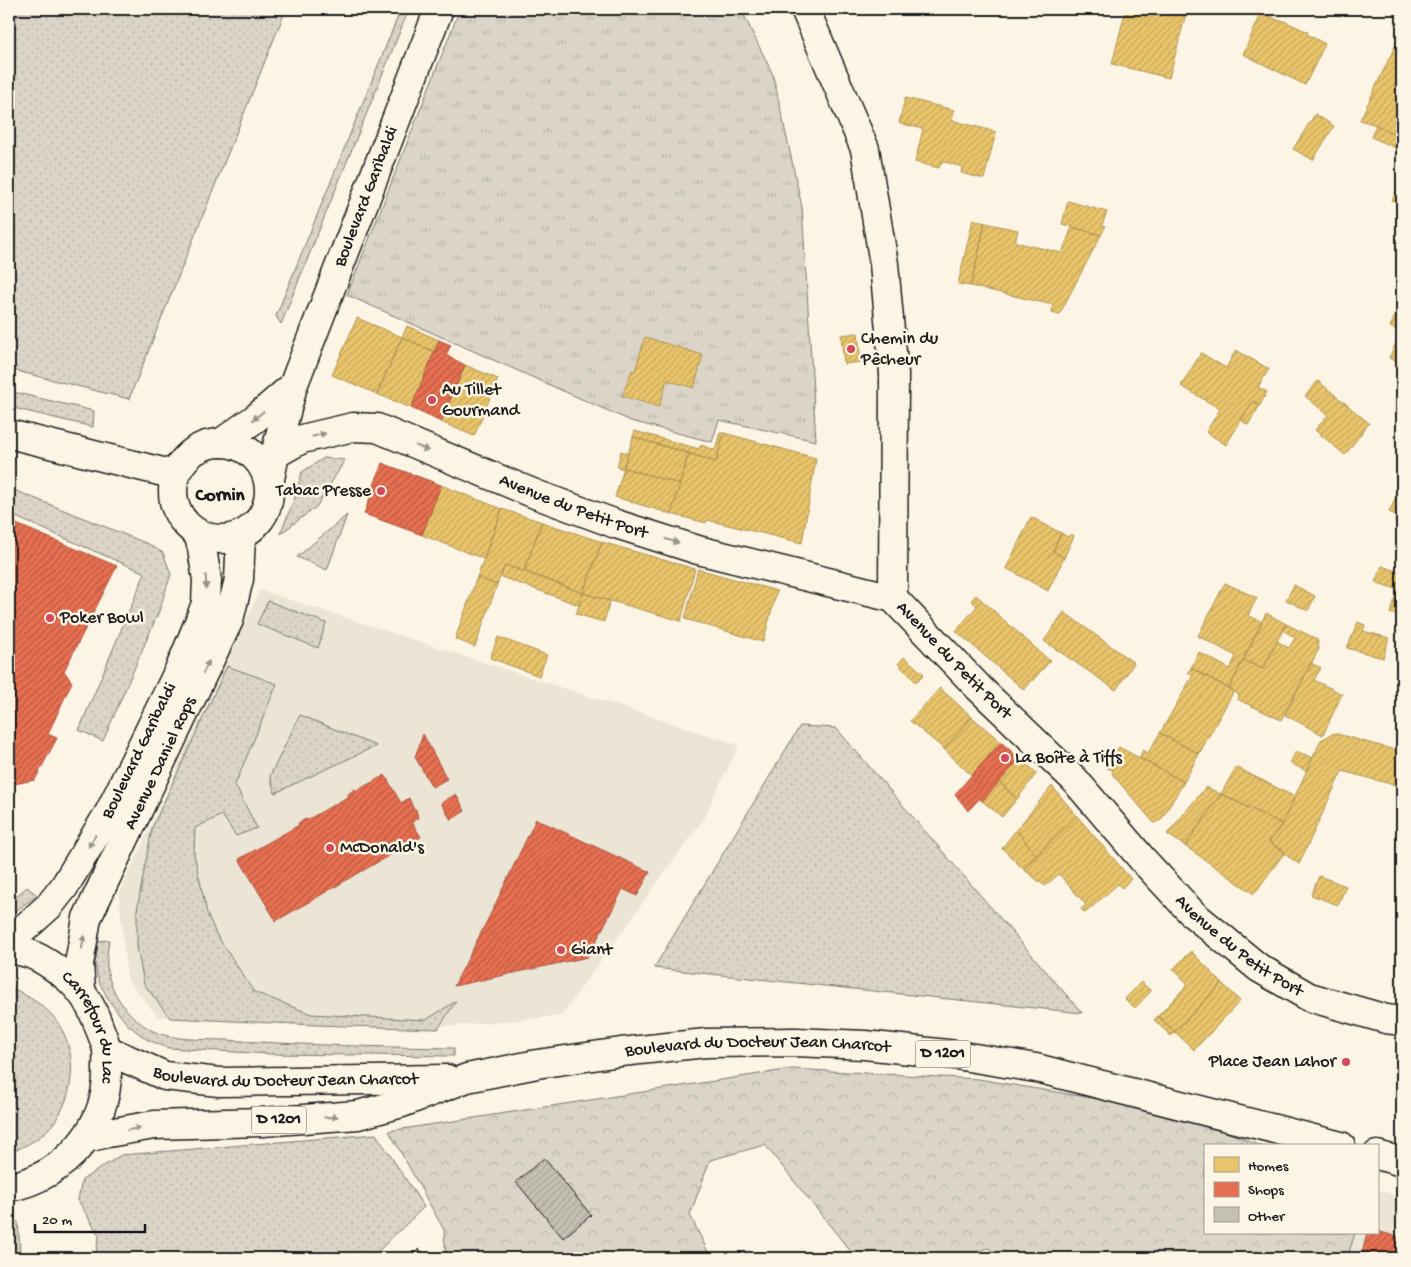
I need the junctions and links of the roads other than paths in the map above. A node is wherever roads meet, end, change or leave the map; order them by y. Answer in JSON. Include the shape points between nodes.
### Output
{"nodes":[{"id":1,"x":439,"y":9,"type":"edge"},
{"id":2,"x":805,"y":9,"type":"edge"},
{"id":3,"x":293,"y":386,"type":"junction"},
{"id":4,"x":9,"y":434,"type":"edge"},
{"id":5,"x":221,"y":442,"type":"junction"},
{"id":6,"x":275,"y":454,"type":"junction"},
{"id":7,"x":175,"y":475,"type":"junction"},
{"id":8,"x":269,"y":484,"type":"junction"},
{"id":9,"x":198,"y":534,"type":"junction"},
{"id":10,"x":241,"y":536,"type":"junction"},
{"id":11,"x":893,"y":598,"type":"junction"},
{"id":12,"x":9,"y":939,"type":"edge"},
{"id":13,"x":9,"y":949,"type":"edge"},
{"id":14,"x":81,"y":990,"type":"junction"},
{"id":15,"x":1402,"y":1021,"type":"edge"},
{"id":16,"x":107,"y":1050,"type":"junction"},
{"id":17,"x":467,"y":1078,"type":"junction"},
{"id":18,"x":86,"y":1138,"type":"junction"},
{"id":19,"x":1333,"y":1144,"type":"edge"},
{"id":20,"x":1378,"y":1155,"type":"edge"},
{"id":21,"x":1402,"y":1162,"type":"edge"},
{"id":22,"x":9,"y":1187,"type":"edge"}],
"edges":[{"from":1,"to":3,"type":"main road","name":"Boulevard Garibaldi"},
{"from":2,"to":11,"type":"main road","via":[[864,149],[884,264],[894,374]]},
{"from":3,"to":5,"type":"main road","name":"Boulevard Garibaldi","one_way":true,"via":[[256,418]]},
{"from":3,"to":6,"type":"main road","name":"Boulevard Garibaldi"},
{"from":4,"to":7,"type":"main road"},
{"from":5,"to":7,"type":"main road","via":[[192,452]]},
{"from":5,"to":8,"type":"main road","via":[[235,445],[252,455],[265,471]]},
{"from":6,"to":8,"type":"main road","name":"Boulevard Garibaldi"},
{"from":6,"to":11,"type":"main road","name":"Avenue du Petit Port","one_way":true,"via":[[302,439],[352,426],[377,428],[616,524],[698,550]]},
{"from":7,"to":9,"type":"main road","via":[[172,489],[178,515]]},
{"from":8,"to":10,"type":"main road","via":[[269,500],[264,514]]},
{"from":9,"to":10,"type":"main road","via":[[227,540]]},
{"from":9,"to":12,"type":"main road","name":"Boulevard Garibaldi","one_way":true,"via":[[206,580],[206,603],[180,668],[110,811],[64,887],[49,906]]},
{"from":14,"to":10,"type":"main road","name":"Avenue Daniel Rops","one_way":true,"via":[[79,964],[87,918],[230,620],[239,579]]},
{"from":11,"to":15,"type":"main road","name":"Avenue du Petit Port","via":[[979,688],[1074,779],[1194,914],[1259,968],[1309,997],[1386,1020]]},
{"from":13,"to":14,"type":"main road","name":"Carrefour du Lac","via":[[28,953],[57,968]]},
{"from":14,"to":16,"type":"main road","name":"Carrefour du Lac","via":[[93,1010]]},
{"from":16,"to":17,"type":"main road","name":"Boulevard du Docteur Jean Charcot","number":"D 1201","via":[[165,1076],[219,1082]]},
{"from":16,"to":18,"type":"main road","name":"Carrefour du Lac","via":[[108,1081],[101,1111]]},
{"from":18,"to":17,"type":"main road","name":"Boulevard du Docteur Jean Charcot","number":"D 1201","one_way":true,"via":[[154,1126],[358,1115],[402,1103]]},
{"from":17,"to":19,"type":"main road","name":"Boulevard du Docteur Jean Charcot","number":"D 1201","via":[[621,1052],[706,1043],[864,1045],[1036,1068]]},
{"from":18,"to":22,"type":"main road","name":"Carrefour du Lac","via":[[69,1158],[48,1174]]},
{"from":20,"to":21,"type":"main road"}]}
